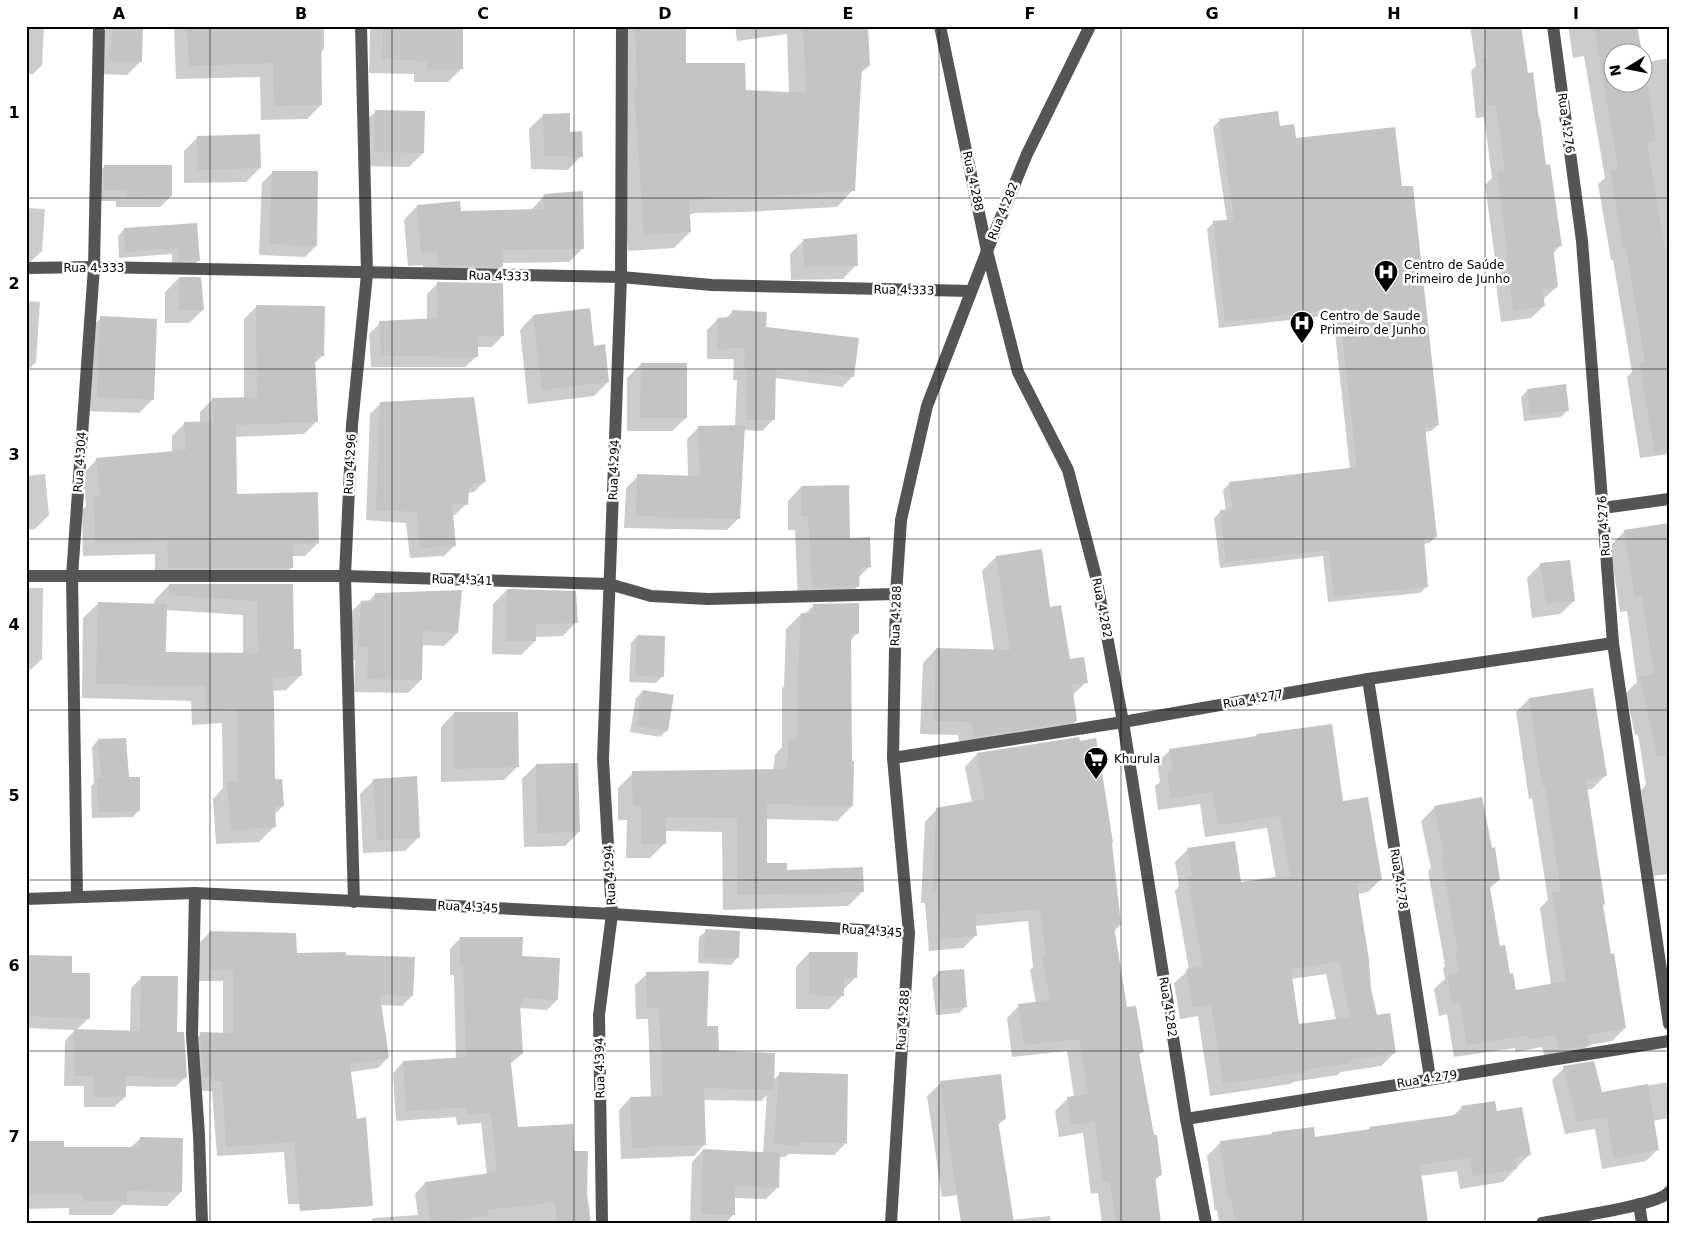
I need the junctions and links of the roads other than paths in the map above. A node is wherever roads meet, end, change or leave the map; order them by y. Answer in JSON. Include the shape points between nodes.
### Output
{"nodes":[{"id":1,"x":99,"y":26,"type":"edge"},
{"id":2,"x":360,"y":26,"type":"edge"},
{"id":3,"x":622,"y":26,"type":"edge"},
{"id":4,"x":940,"y":26,"type":"edge"},
{"id":5,"x":1090,"y":26,"type":"edge"},
{"id":6,"x":1553,"y":26,"type":"edge"},
{"id":7,"x":987,"y":251,"type":"junction"},
{"id":8,"x":94,"y":267,"type":"junction"},
{"id":9,"x":26,"y":268,"type":"edge"},
{"id":10,"x":367,"y":274,"type":"junction"},
{"id":11,"x":621,"y":277,"type":"junction"},
{"id":12,"x":971,"y":292,"type":"junction"},
{"id":13,"x":1669,"y":499,"type":"edge"},
{"id":14,"x":1603,"y":508,"type":"junction"},
{"id":15,"x":26,"y":576,"type":"edge"},
{"id":16,"x":72,"y":576,"type":"junction"},
{"id":17,"x":345,"y":576,"type":"junction"},
{"id":18,"x":609,"y":584,"type":"junction"},
{"id":19,"x":896,"y":594,"type":"junction"},
{"id":20,"x":1613,"y":643,"type":"junction"},
{"id":21,"x":1368,"y":679,"type":"junction"},
{"id":22,"x":1123,"y":722,"type":"junction"},
{"id":23,"x":893,"y":758,"type":"junction"},
{"id":24,"x":195,"y":893,"type":"junction"},
{"id":25,"x":77,"y":898,"type":"junction"},
{"id":26,"x":26,"y":899,"type":"edge"},
{"id":27,"x":354,"y":902,"type":"junction"},
{"id":28,"x":612,"y":914,"type":"junction"},
{"id":29,"x":909,"y":933,"type":"junction"},
{"id":30,"x":1669,"y":1024,"type":"edge"},
{"id":31,"x":1669,"y":1041,"type":"edge"},
{"id":32,"x":1430,"y":1078,"type":"junction"},
{"id":33,"x":1186,"y":1119,"type":"junction"},
{"id":34,"x":1669,"y":1192,"type":"edge"},
{"id":35,"x":1639,"y":1204,"type":"junction"},
{"id":36,"x":202,"y":1223,"type":"edge"},
{"id":37,"x":602,"y":1223,"type":"edge"},
{"id":38,"x":891,"y":1223,"type":"edge"},
{"id":39,"x":1206,"y":1223,"type":"edge"},
{"id":40,"x":1542,"y":1223,"type":"edge"},
{"id":41,"x":1642,"y":1223,"type":"edge"}],
"edges":[{"from":1,"to":8,"type":"street","name":"Rua 4.304"},
{"from":2,"to":10,"type":"street","name":"Rua 4.296"},
{"from":3,"to":11,"type":"street","name":"Rua 4.294"},
{"from":4,"to":7,"type":"street","name":"Rua 4.288"},
{"from":5,"to":7,"type":"street","name":"Rua 4.282","via":[[1027,154]]},
{"from":6,"to":14,"type":"street","name":"Rua 4.276","via":[[1582,241]]},
{"from":7,"to":12,"type":"street","name":"Rua 4.288"},
{"from":7,"to":22,"type":"street","name":"Rua 4.282","via":[[1018,372],[1068,470],[1096,577]]},
{"from":8,"to":9,"type":"street","name":"Rua 4.333"},
{"from":8,"to":10,"type":"street","name":"Rua 4.333"},
{"from":8,"to":16,"type":"street","name":"Rua 4.304"},
{"from":10,"to":11,"type":"street","name":"Rua 4.333"},
{"from":10,"to":17,"type":"street","name":"Rua 4.296","via":[[352,425]]},
{"from":11,"to":12,"type":"street","name":"Rua 4.333","via":[[712,286]]},
{"from":11,"to":18,"type":"street","name":"Rua 4.294"},
{"from":12,"to":19,"type":"street","name":"Rua 4.288","via":[[927,406],[901,520]]},
{"from":13,"to":14,"type":"street"},
{"from":14,"to":20,"type":"street","name":"Rua 4.276"},
{"from":15,"to":16,"type":"street","name":"Rua 4.341"},
{"from":16,"to":17,"type":"street","name":"Rua 4.341"},
{"from":16,"to":25,"type":"street","name":"Rua 4.304"},
{"from":17,"to":18,"type":"street","name":"Rua 4.341"},
{"from":17,"to":27,"type":"street","name":"Rua 4.296"},
{"from":18,"to":19,"type":"street","name":"Rua 4.341","via":[[651,596],[708,599]]},
{"from":18,"to":28,"type":"street","name":"Rua 4.294","via":[[603,759]]},
{"from":19,"to":23,"type":"street","name":"Rua 4.288"},
{"from":20,"to":21,"type":"street","name":"Rua 4.277"},
{"from":20,"to":30,"type":"street","name":"Rua 4.276"},
{"from":21,"to":22,"type":"street","name":"Rua 4.277"},
{"from":21,"to":32,"type":"street","name":"Rua 4.278"},
{"from":22,"to":23,"type":"street","name":"Rua 4.277"},
{"from":22,"to":33,"type":"street","name":"Rua 4.282"},
{"from":23,"to":29,"type":"street","name":"Rua 4.288"},
{"from":24,"to":25,"type":"street","name":"Rua 4.345"},
{"from":24,"to":27,"type":"street","name":"Rua 4.345"},
{"from":24,"to":36,"type":"street","via":[[192,1035]]},
{"from":25,"to":26,"type":"street","name":"Rua 4.345"},
{"from":27,"to":28,"type":"street","name":"Rua 4.345"},
{"from":28,"to":29,"type":"street","name":"Rua 4.345"},
{"from":28,"to":37,"type":"street","name":"Rua 4.394","via":[[600,1015]]},
{"from":29,"to":38,"type":"street","name":"Rua 4.288"},
{"from":31,"to":32,"type":"street","name":"Rua 4.279"},
{"from":32,"to":33,"type":"street","name":"Rua 4.279"},
{"from":33,"to":39,"type":"street","name":"Rua 4.282"},
{"from":34,"to":35,"type":"street","via":[[1666,1196]]},
{"from":35,"to":40,"type":"street"},
{"from":35,"to":41,"type":"street"}]}
